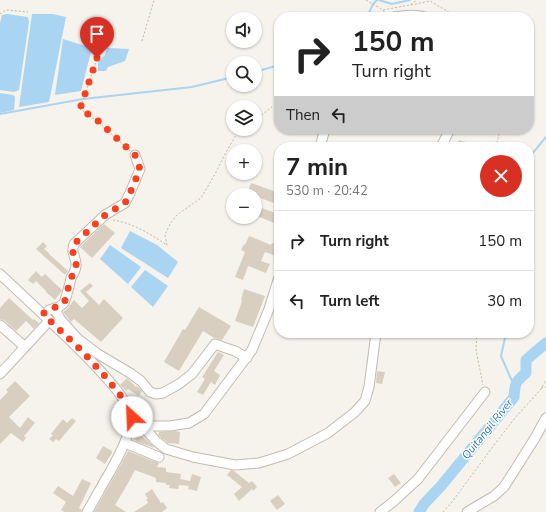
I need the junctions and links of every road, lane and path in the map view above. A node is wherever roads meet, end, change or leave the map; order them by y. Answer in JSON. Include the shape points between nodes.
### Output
{"nodes":[{"id":1,"x":154,"y":0,"type":"edge"},
{"id":2,"x":366,"y":0,"type":"edge"},
{"id":3,"x":417,"y":0,"type":"edge"},
{"id":4,"x":410,"y":5,"type":"junction"},
{"id":5,"x":383,"y":10,"type":"joint"},
{"id":6,"x":28,"y":12,"type":"dead end"},
{"id":7,"x":447,"y":12,"type":"edge"},
{"id":8,"x":0,"y":14,"type":"edge"},
{"id":9,"x":142,"y":41,"type":"dead end"},
{"id":10,"x":102,"y":44,"type":"dead end"},
{"id":11,"x":272,"y":107,"type":"dead end"},
{"id":12,"x":262,"y":115,"type":"edge"},
{"id":13,"x":235,"y":136,"type":"edge"},
{"id":14,"x":135,"y":155,"type":"joint"},
{"id":15,"x":101,"y":219,"type":"junction"},
{"id":16,"x":0,"y":274,"type":"edge"},
{"id":17,"x":274,"y":293,"type":"edge"},
{"id":18,"x":54,"y":308,"type":"junction"},
{"id":19,"x":46,"y":318,"type":"junction"},
{"id":20,"x":0,"y":325,"type":"edge"},
{"id":21,"x":375,"y":338,"type":"edge"},
{"id":22,"x":477,"y":338,"type":"edge"},
{"id":23,"x":25,"y":347,"type":"junction"},
{"id":24,"x":247,"y":358,"type":"junction"},
{"id":25,"x":0,"y":374,"type":"edge"},
{"id":26,"x":546,"y":380,"type":"edge"},
{"id":27,"x":546,"y":387,"type":"edge"},
{"id":28,"x":541,"y":388,"type":"junction"},
{"id":29,"x":485,"y":392,"type":"joint"},
{"id":30,"x":134,"y":418,"type":"junction"},
{"id":31,"x":546,"y":418,"type":"edge"},
{"id":32,"x":125,"y":443,"type":"junction"},
{"id":33,"x":159,"y":457,"type":"dead end"},
{"id":34,"x":88,"y":512,"type":"edge"},
{"id":35,"x":380,"y":512,"type":"edge"},
{"id":36,"x":443,"y":512,"type":"edge"},
{"id":37,"x":467,"y":512,"type":"edge"}],
"edges":[{"from":1,"to":9,"type":"path"},
{"from":2,"to":5,"type":"path"},
{"from":3,"to":4,"type":"path"},
{"from":4,"to":5,"type":"path"},
{"from":4,"to":7,"type":"path","via":[[430,1]]},
{"from":6,"to":8,"type":"path","via":[[6,10]]},
{"from":10,"to":14,"type":"path","via":[[80,109],[97,120]]},
{"from":11,"to":12,"type":"path"},
{"from":13,"to":15,"type":"path","via":[[201,198],[177,214],[170,224],[165,235],[167,245],[121,221]]},
{"from":14,"to":15,"type":"street","via":[[140,169],[125,203]]},
{"from":15,"to":18,"type":"street","via":[[74,244],[72,249],[76,267],[64,303]]},
{"from":16,"to":19,"type":"street"},
{"from":17,"to":24,"type":"street"},
{"from":18,"to":19,"type":"street","via":[[46,312]]},
{"from":18,"to":24,"type":"street","via":[[77,338],[130,373],[150,392],[156,394],[163,393],[192,374],[216,344]]},
{"from":19,"to":23,"type":"street"},
{"from":19,"to":30,"type":"street","via":[[104,375],[125,401]]},
{"from":20,"to":23,"type":"street"},
{"from":21,"to":30,"type":"street","via":[[365,401],[328,433],[288,454],[259,463],[235,465],[193,457],[166,449]]},
{"from":22,"to":29,"type":"path","via":[[476,350]]},
{"from":23,"to":25,"type":"street"},
{"from":24,"to":30,"type":"street","via":[[204,414],[189,423],[154,426]]},
{"from":26,"to":28,"type":"path"},
{"from":27,"to":28,"type":"path"},
{"from":28,"to":36,"type":"path"},
{"from":29,"to":35,"type":"street","via":[[418,479]]},
{"from":30,"to":32,"type":"street"},
{"from":31,"to":37,"type":"street","via":[[504,487]]},
{"from":32,"to":33,"type":"street"},
{"from":32,"to":34,"type":"street"}]}
